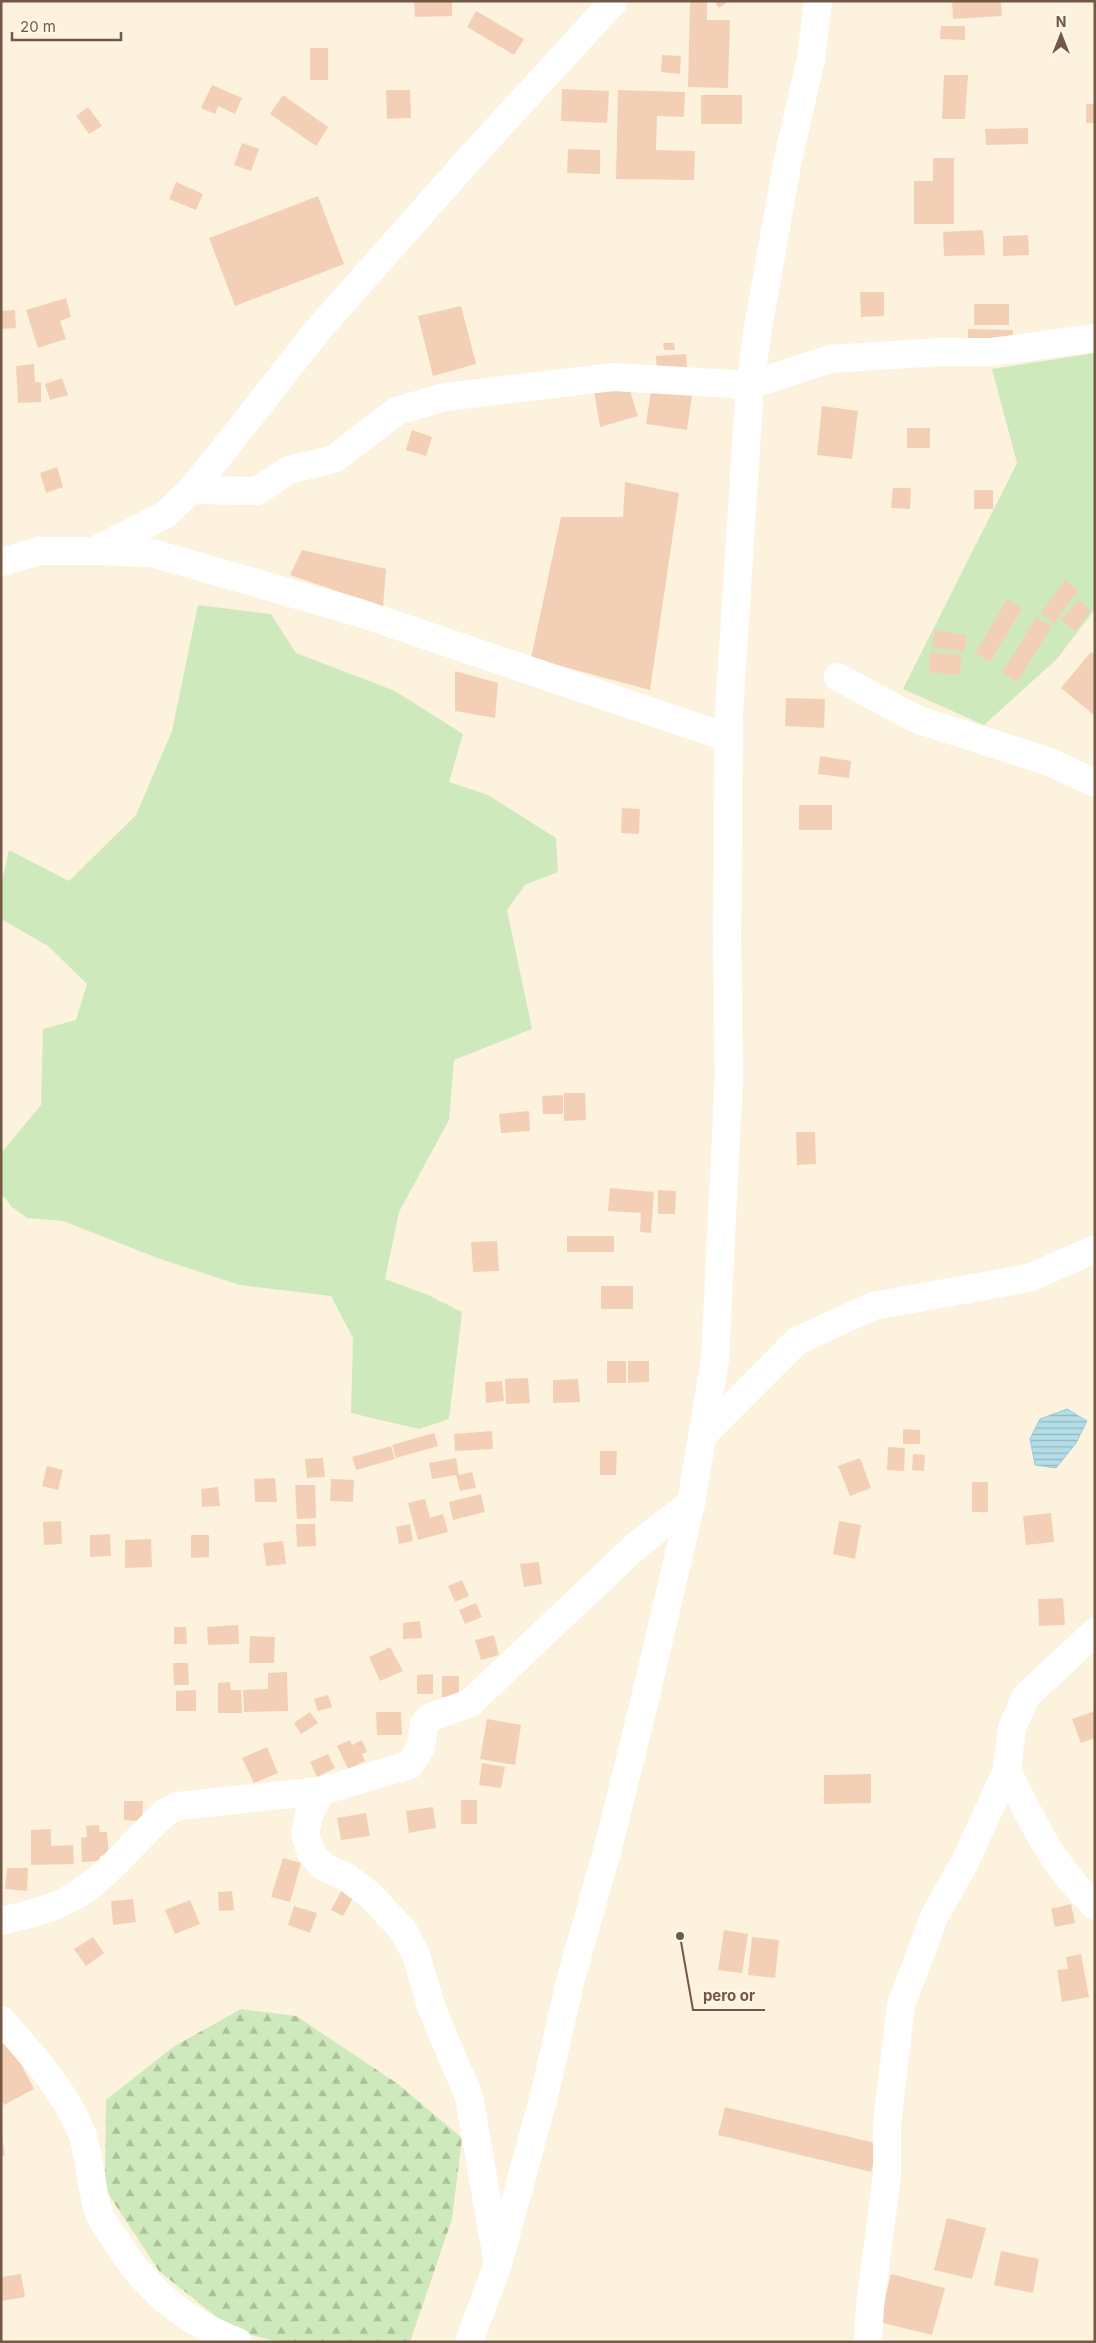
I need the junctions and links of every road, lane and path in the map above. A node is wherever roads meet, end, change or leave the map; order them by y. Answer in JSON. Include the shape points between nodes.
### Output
{"nodes":[{"id":1,"x":614,"y":1,"type":"edge"},
{"id":2,"x":818,"y":1,"type":"edge"},
{"id":3,"x":1095,"y":338,"type":"edge"},
{"id":4,"x":750,"y":385,"type":"junction"},
{"id":5,"x":190,"y":490,"type":"junction"},
{"id":6,"x":94,"y":551,"type":"junction"},
{"id":7,"x":1,"y":562,"type":"edge"},
{"id":8,"x":838,"y":677,"type":"dead end"},
{"id":9,"x":729,"y":738,"type":"junction"},
{"id":10,"x":1095,"y":783,"type":"edge"},
{"id":11,"x":1095,"y":1250,"type":"edge"},
{"id":12,"x":703,"y":1435,"type":"junction"},
{"id":13,"x":691,"y":1503,"type":"junction"},
{"id":14,"x":1095,"y":1632,"type":"edge"},
{"id":15,"x":1007,"y":1770,"type":"junction"},
{"id":16,"x":321,"y":1790,"type":"junction"},
{"id":17,"x":1095,"y":1906,"type":"edge"},
{"id":18,"x":1,"y":1921,"type":"edge"},
{"id":19,"x":1,"y":2020,"type":"edge"},
{"id":20,"x":498,"y":2264,"type":"junction"},
{"id":21,"x":238,"y":2342,"type":"edge"},
{"id":22,"x":469,"y":2342,"type":"edge"},
{"id":23,"x":868,"y":2342,"type":"edge"}],
"edges":[{"from":1,"to":5,"type":"street","via":[[317,331]]},
{"from":2,"to":4,"type":"street","via":[[811,59],[788,159]]},
{"from":3,"to":4,"type":"street","via":[[991,352],[830,359]]},
{"from":4,"to":5,"type":"street","via":[[613,377],[445,397],[398,411],[334,459],[289,470],[257,491]]},
{"from":4,"to":9,"type":"street"},
{"from":5,"to":6,"type":"street","via":[[165,515]]},
{"from":6,"to":7,"type":"street","via":[[39,551]]},
{"from":6,"to":9,"type":"street","via":[[152,553],[360,613]]},
{"from":8,"to":10,"type":"street","via":[[916,719],[1046,761]]},
{"from":9,"to":12,"type":"street","via":[[727,1140],[715,1360]]},
{"from":11,"to":12,"type":"street","via":[[1029,1278],[873,1306],[796,1341]]},
{"from":12,"to":13,"type":"street"},
{"from":13,"to":16,"type":"street","via":[[636,1546],[470,1703],[429,1718],[424,1725],[419,1752],[410,1765]]},
{"from":13,"to":20,"type":"street","via":[[608,1848],[571,1978],[545,2092]]},
{"from":14,"to":15,"type":"street","via":[[1026,1696],[1012,1728]]},
{"from":15,"to":17,"type":"street","via":[[1040,1837],[1075,1887]]},
{"from":15,"to":23,"type":"street","via":[[965,1862],[934,1915],[902,2005],[887,2124],[887,2175]]},
{"from":16,"to":18,"type":"street","via":[[178,1806],[166,1812],[95,1881],[75,1896]]},
{"from":16,"to":20,"type":"street","via":[[309,1814],[306,1834],[311,1854],[324,1867],[370,1895],[403,1930],[416,1955],[432,2009],[469,2097]]},
{"from":19,"to":21,"type":"street","via":[[71,2110],[82,2134],[99,2214],[130,2265],[172,2307]]},
{"from":20,"to":22,"type":"street"}]}
